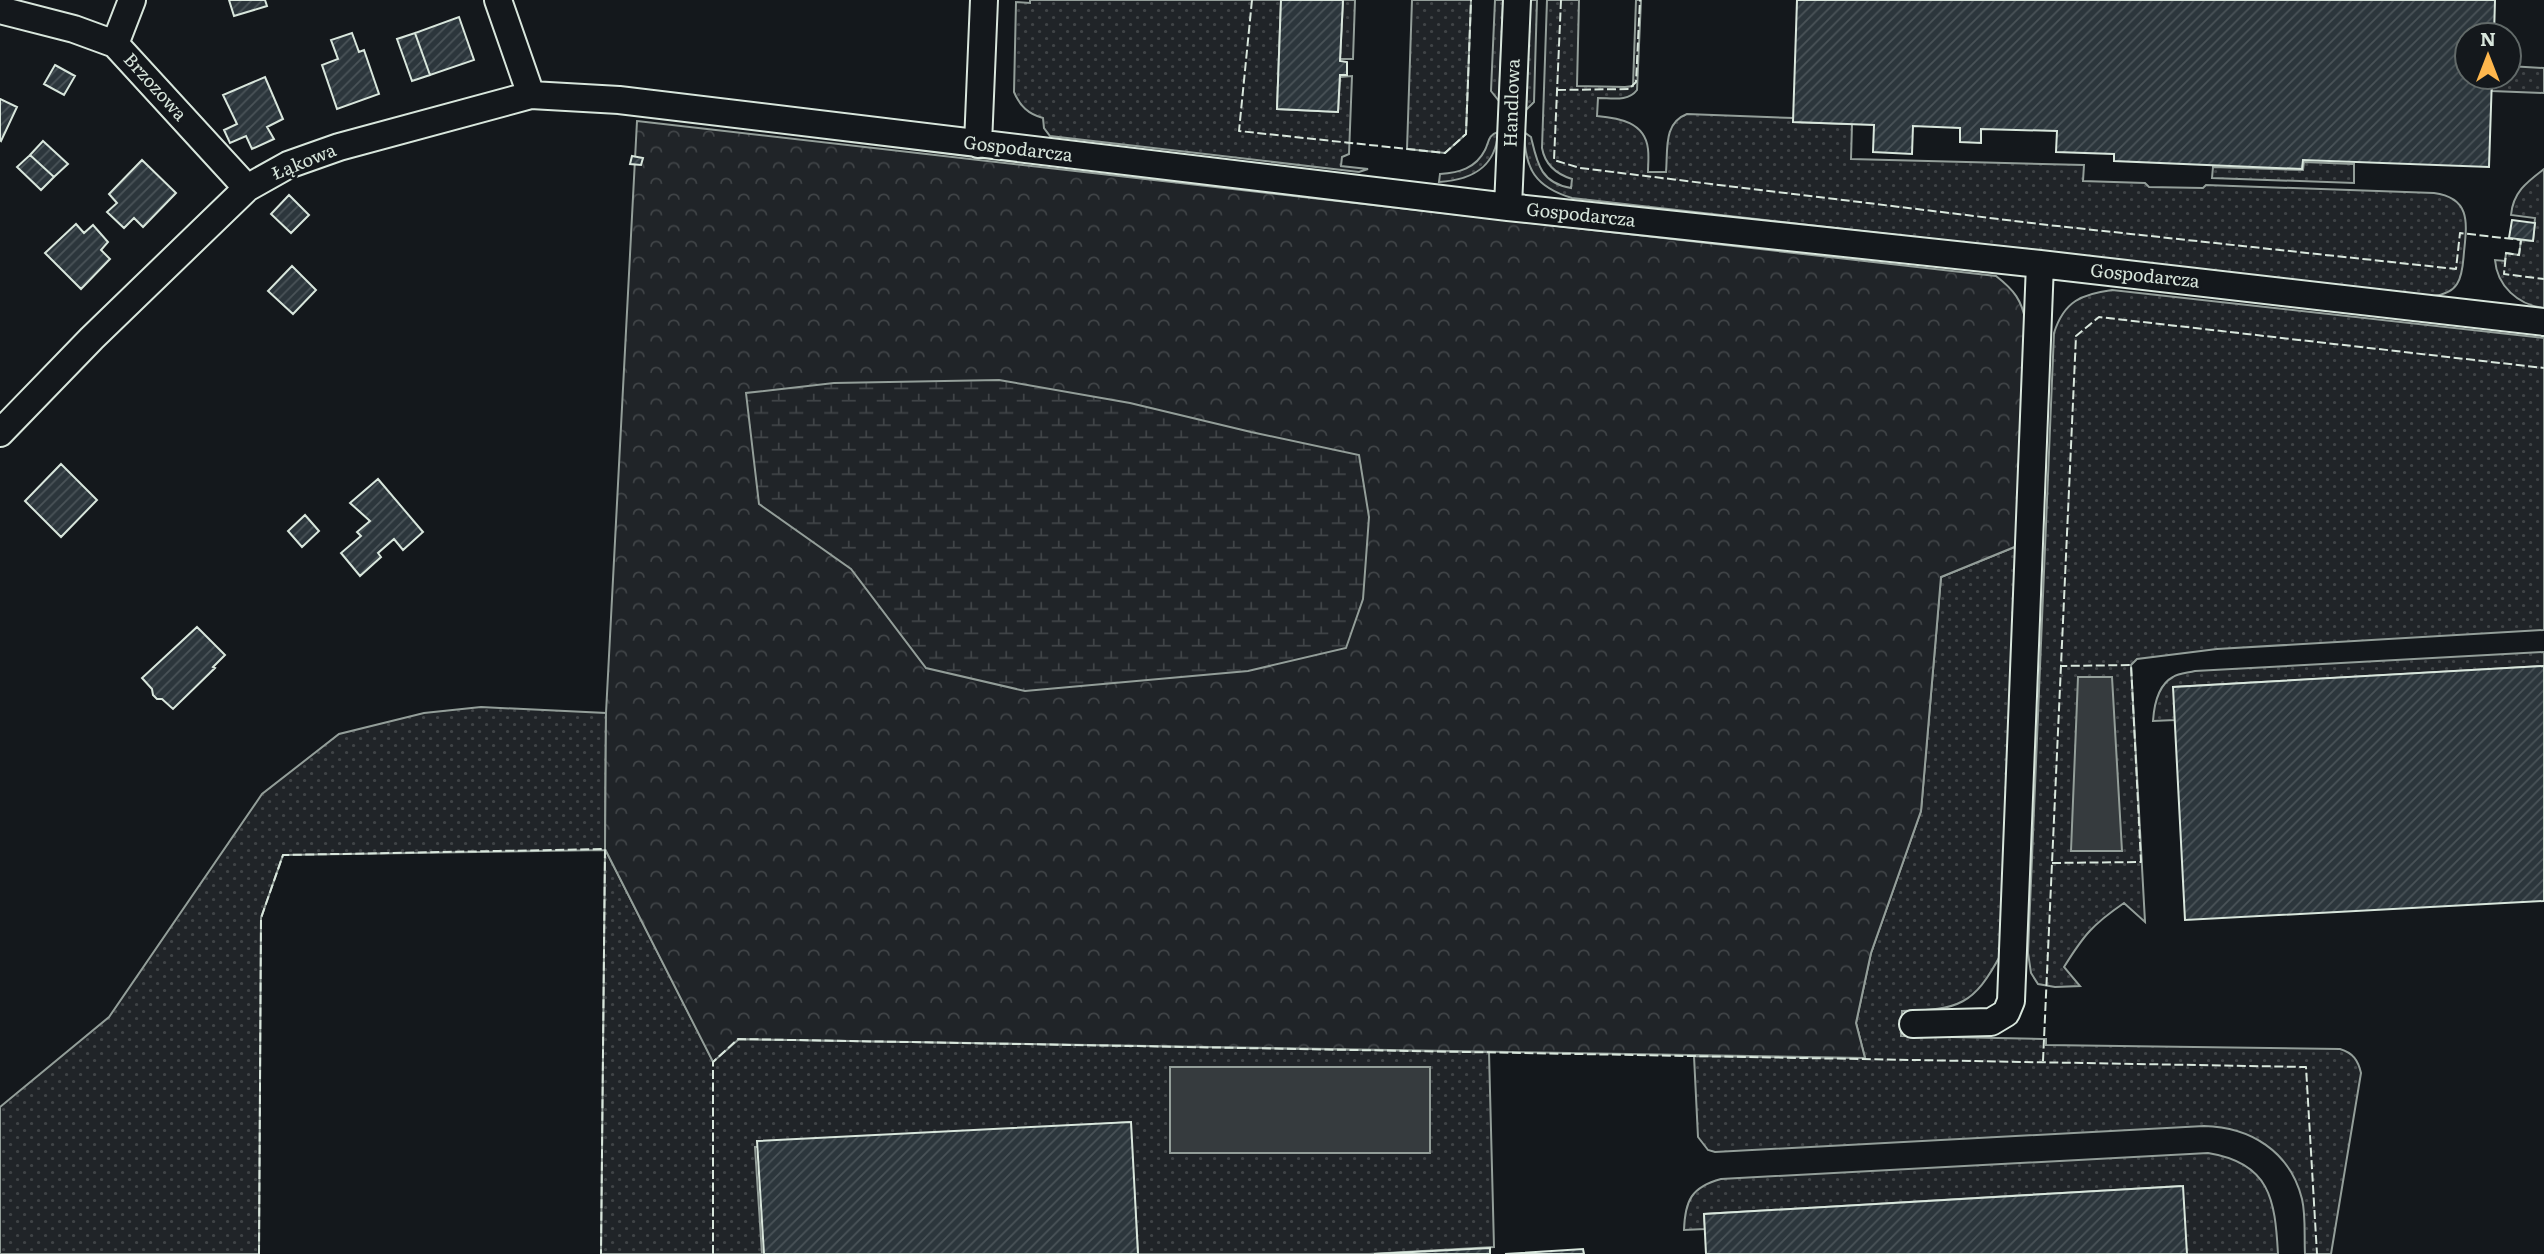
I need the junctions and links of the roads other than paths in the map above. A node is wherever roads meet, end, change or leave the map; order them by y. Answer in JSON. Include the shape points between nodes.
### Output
{"nodes":[{"id":1,"x":132,"y":0,"type":"edge"},
{"id":2,"x":498,"y":0,"type":"edge"},
{"id":3,"x":984,"y":0,"type":"edge"},
{"id":4,"x":1517,"y":0,"type":"edge"},
{"id":5,"x":0,"y":10,"type":"edge"},
{"id":6,"x":115,"y":44,"type":"junction"},
{"id":7,"x":531,"y":95,"type":"junction"},
{"id":8,"x":619,"y":100,"type":"joint"},
{"id":9,"x":978,"y":144,"type":"junction"},
{"id":10,"x":247,"y":188,"type":"junction"},
{"id":11,"x":1508,"y":207,"type":"junction"},
{"id":12,"x":2040,"y":264,"type":"junction"},
{"id":13,"x":2544,"y":322,"type":"edge"},
{"id":14,"x":0,"y":433,"type":"edge"},
{"id":15,"x":1913,"y":1024,"type":"dead end"}],
"edges":[{"from":1,"to":6,"type":"street"},
{"from":2,"to":7,"type":"street"},
{"from":3,"to":9,"type":"street"},
{"from":4,"to":11,"type":"street","name":"Handlowa"},
{"from":5,"to":6,"type":"street","name":"Brzozowa"},
{"from":6,"to":10,"type":"street","name":"Brzozowa"},
{"from":7,"to":8,"type":"street","name":"Łąkowa"},
{"from":7,"to":10,"type":"street","name":"Łąkowa","via":[[339,147],[288,165]]},
{"from":8,"to":9,"type":"street","name":"Gospodarcza"},
{"from":9,"to":11,"type":"street","name":"Gospodarcza"},
{"from":10,"to":14,"type":"street","name":"Łąkowa"},
{"from":11,"to":12,"type":"street","name":"Gospodarcza"},
{"from":12,"to":13,"type":"street","name":"Gospodarcza"},
{"from":12,"to":15,"type":"street","via":[[2011,1001],[2006,1013],[1991,1022]]}]}
